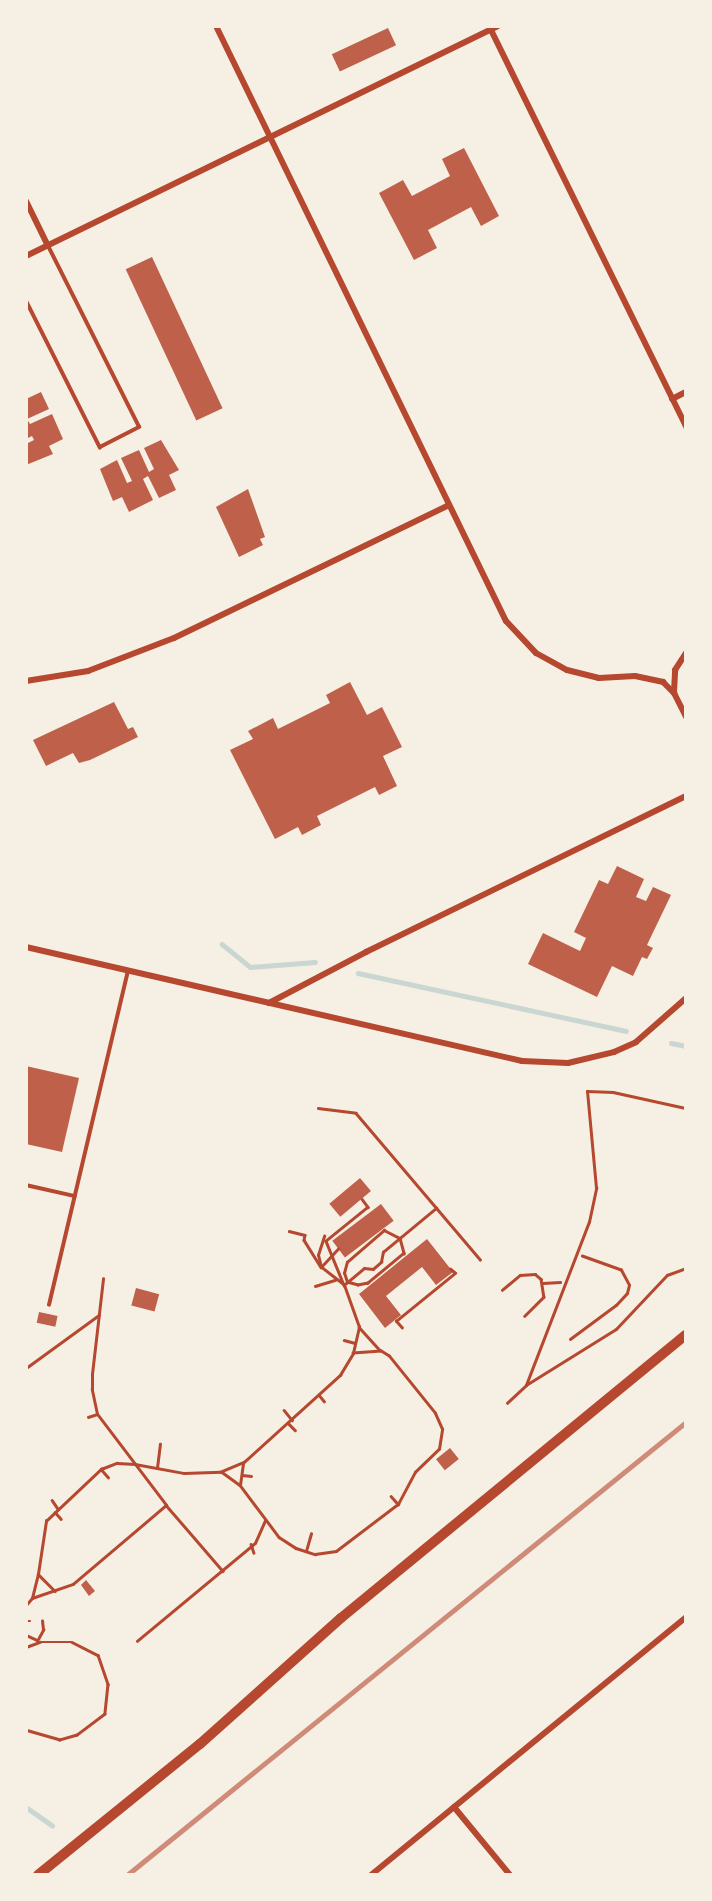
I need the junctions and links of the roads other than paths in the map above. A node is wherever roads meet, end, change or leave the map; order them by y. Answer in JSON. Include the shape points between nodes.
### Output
{"nodes":[{"id":1,"x":216,"y":26,"type":"edge"},
{"id":2,"x":498,"y":26,"type":"edge"},
{"id":3,"x":490,"y":28,"type":"edge"},
{"id":4,"x":270,"y":137,"type":"junction"},
{"id":5,"x":26,"y":201,"type":"edge"},
{"id":6,"x":48,"y":246,"type":"junction"},
{"id":7,"x":26,"y":256,"type":"edge"},
{"id":8,"x":26,"y":300,"type":"edge"},
{"id":9,"x":686,"y":392,"type":"edge"},
{"id":10,"x":672,"y":399,"type":"junction"},
{"id":11,"x":686,"y":427,"type":"edge"},
{"id":12,"x":449,"y":505,"type":"junction"},
{"id":13,"x":686,"y":653,"type":"edge"},
{"id":14,"x":26,"y":681,"type":"edge"},
{"id":15,"x":674,"y":694,"type":"junction"},
{"id":16,"x":686,"y":717,"type":"edge"},
{"id":17,"x":686,"y":796,"type":"edge"},
{"id":18,"x":26,"y":947,"type":"edge"},
{"id":19,"x":128,"y":971,"type":"junction"},
{"id":20,"x":686,"y":998,"type":"edge"},
{"id":21,"x":269,"y":1003,"type":"junction"},
{"id":22,"x":26,"y":1185,"type":"edge"},
{"id":23,"x":75,"y":1196,"type":"junction"},
{"id":24,"x":49,"y":1304,"type":"dead end"},
{"id":25,"x":686,"y":1335,"type":"edge"},
{"id":26,"x":686,"y":1617,"type":"edge"},
{"id":27,"x":454,"y":1807,"type":"junction"},
{"id":28,"x":38,"y":1875,"type":"edge"},
{"id":29,"x":371,"y":1875,"type":"edge"},
{"id":30,"x":510,"y":1875,"type":"edge"}],
"edges":[{"from":1,"to":4,"type":"street"},
{"from":2,"to":3,"type":"street"},
{"from":3,"to":4,"type":"street"},
{"from":3,"to":10,"type":"street"},
{"from":4,"to":6,"type":"street"},
{"from":4,"to":12,"type":"street"},
{"from":5,"to":6,"type":"street"},
{"from":6,"to":7,"type":"street"},
{"from":6,"to":8,"type":"lane","via":[[139,427],[100,447]]},
{"from":9,"to":10,"type":"street"},
{"from":10,"to":11,"type":"street"},
{"from":12,"to":14,"type":"street","via":[[174,638],[88,671]]},
{"from":12,"to":15,"type":"street","via":[[498,608],[526,645],[576,673],[599,678],[649,677],[663,682]]},
{"from":13,"to":15,"type":"street","via":[[675,670]]},
{"from":15,"to":16,"type":"street"},
{"from":17,"to":21,"type":"street"},
{"from":18,"to":19,"type":"street"},
{"from":19,"to":21,"type":"street"},
{"from":19,"to":23,"type":"lane"},
{"from":20,"to":21,"type":"street","via":[[636,1042],[568,1063],[522,1061]]},
{"from":22,"to":23,"type":"lane"},
{"from":23,"to":24,"type":"lane"},
{"from":25,"to":28,"type":"main road"},
{"from":26,"to":27,"type":"street"},
{"from":27,"to":29,"type":"street"},
{"from":27,"to":30,"type":"street"}]}
